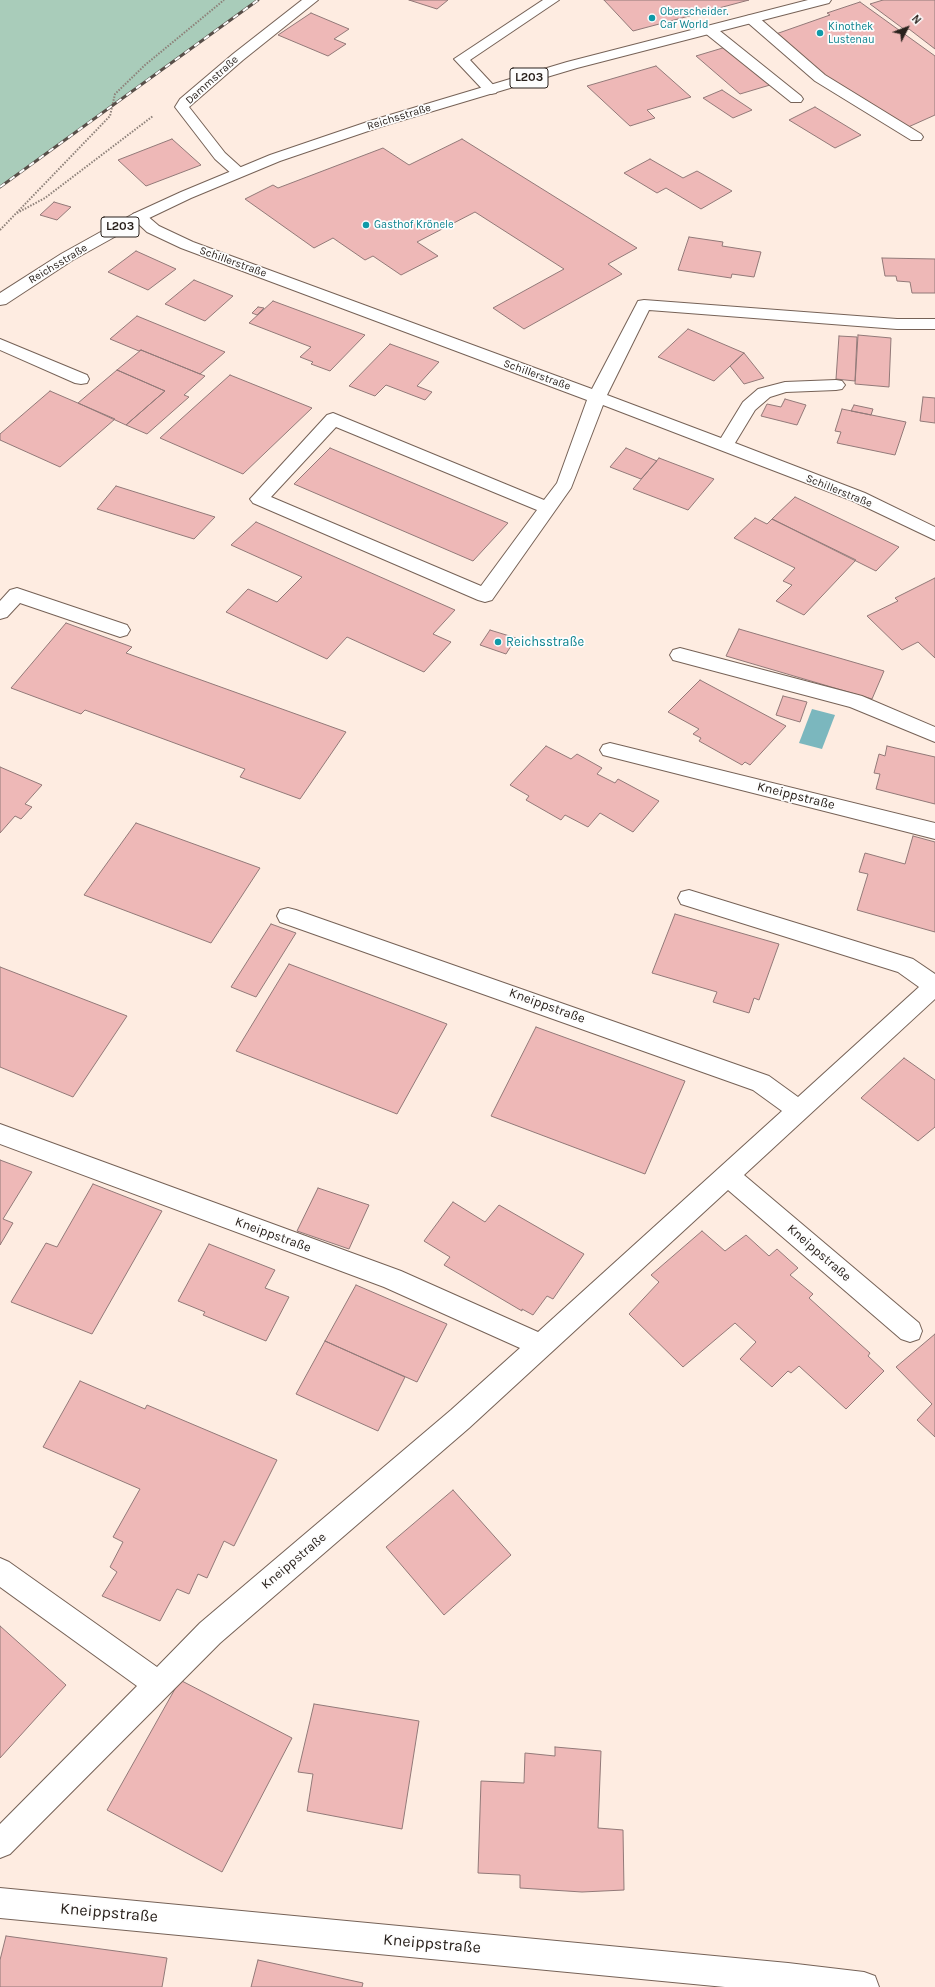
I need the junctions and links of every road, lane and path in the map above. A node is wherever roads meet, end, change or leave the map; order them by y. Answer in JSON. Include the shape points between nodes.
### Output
{"nodes":[{"id":1,"x":224,"y":0,"type":"edge"},
{"id":2,"x":311,"y":0,"type":"edge"},
{"id":3,"x":552,"y":0,"type":"edge"},
{"id":4,"x":824,"y":0,"type":"edge"},
{"id":5,"x":752,"y":19,"type":"junction"},
{"id":6,"x":710,"y":30,"type":"junction"},
{"id":7,"x":491,"y":90,"type":"junction"},
{"id":8,"x":796,"y":99,"type":"dead end"},
{"id":9,"x":182,"y":107,"type":"junction"},
{"id":10,"x":916,"y":137,"type":"dead end"},
{"id":11,"x":238,"y":172,"type":"junction"},
{"id":12,"x":13,"y":215,"type":"junction"},
{"id":13,"x":139,"y":217,"type":"junction"},
{"id":14,"x":0,"y":230,"type":"edge"},
{"id":15,"x":0,"y":300,"type":"edge"},
{"id":16,"x":935,"y":324,"type":"edge"},
{"id":17,"x":0,"y":344,"type":"edge"},
{"id":18,"x":81,"y":379,"type":"dead end"},
{"id":19,"x":836,"y":385,"type":"dead end"},
{"id":20,"x":597,"y":397,"type":"junction"},
{"id":21,"x":725,"y":446,"type":"junction"},
{"id":22,"x":548,"y":508,"type":"junction"},
{"id":23,"x":935,"y":534,"type":"edge"},
{"id":24,"x":0,"y":612,"type":"edge"},
{"id":25,"x":120,"y":630,"type":"dead end"},
{"id":26,"x":680,"y":655,"type":"dead end"},
{"id":27,"x":935,"y":735,"type":"edge"},
{"id":28,"x":610,"y":750,"type":"dead end"},
{"id":29,"x":935,"y":831,"type":"edge"},
{"id":30,"x":689,"y":898,"type":"dead end"},
{"id":31,"x":288,"y":916,"type":"dead end"},
{"id":32,"x":935,"y":986,"type":"edge"},
{"id":33,"x":799,"y":1110,"type":"junction"},
{"id":34,"x":0,"y":1134,"type":"edge"},
{"id":35,"x":728,"y":1175,"type":"junction"},
{"id":36,"x":910,"y":1331,"type":"dead end"},
{"id":37,"x":541,"y":1346,"type":"junction"},
{"id":38,"x":2,"y":1572,"type":"edge"},
{"id":39,"x":159,"y":1685,"type":"junction"},
{"id":40,"x":0,"y":1844,"type":"edge"},
{"id":41,"x":0,"y":1903,"type":"edge"},
{"id":42,"x":864,"y":1987,"type":"edge"}],
"edges":[{"from":1,"to":12,"type":"path","via":[[145,65],[115,94],[110,116]]},
{"from":2,"to":9,"type":"street","name":"Dammstraße","via":[[238,56]]},
{"from":3,"to":7,"type":"street","via":[[461,59]]},
{"from":4,"to":5,"type":"street","name":"Reichsstraße","number":"L203"},
{"from":5,"to":6,"type":"street","name":"Reichsstraße","number":"L203"},
{"from":5,"to":10,"type":"street","via":[[820,78]]},
{"from":6,"to":7,"type":"street","name":"Reichsstraße","number":"L203","via":[[572,65]]},
{"from":6,"to":8,"type":"street"},
{"from":7,"to":11,"type":"street","name":"Reichsstraße","number":"L203","via":[[378,123]]},
{"from":9,"to":11,"type":"street","name":"Dammstraße","via":[[220,156]]},
{"from":9,"to":12,"type":"path","via":[[172,107],[157,113],[45,198]]},
{"from":11,"to":13,"type":"street","name":"Reichsstraße","number":"L203"},
{"from":12,"to":14,"type":"path"},
{"from":13,"to":15,"type":"street","name":"Reichsstraße","number":"L203","via":[[67,257]]},
{"from":13,"to":20,"type":"street","name":"Schillerstraße","via":[[153,229],[186,245]]},
{"from":16,"to":20,"type":"street","via":[[897,324],[644,305]]},
{"from":17,"to":18,"type":"street"},
{"from":19,"to":21,"type":"street","via":[[785,387],[764,394],[749,406]]},
{"from":20,"to":21,"type":"street","name":"Schillerstraße"},
{"from":20,"to":22,"type":"street","via":[[565,484]]},
{"from":21,"to":23,"type":"street","name":"Schillerstraße","via":[[859,497]]},
{"from":22,"to":22,"type":"street","via":[[334,419],[259,499],[485,595]]},
{"from":24,"to":25,"type":"street","via":[[17,595]]},
{"from":26,"to":27,"type":"street","via":[[855,701]]},
{"from":28,"to":29,"type":"street","name":"Kneippstraße"},
{"from":30,"to":32,"type":"street","name":"Kneippstraße","via":[[905,965]]},
{"from":31,"to":33,"type":"street","name":"Kneippstraße","via":[[761,1083]]},
{"from":32,"to":33,"type":"street","name":"Kneippstraße"},
{"from":33,"to":35,"type":"street","name":"Kneippstraße"},
{"from":34,"to":37,"type":"street","name":"Kneippstraße","via":[[392,1280],[515,1332]]},
{"from":35,"to":36,"type":"street","name":"Kneippstraße"},
{"from":35,"to":37,"type":"street","name":"Kneippstraße"},
{"from":37,"to":39,"type":"street","name":"Kneippstraße","via":[[432,1444],[210,1634]]},
{"from":38,"to":39,"type":"street"},
{"from":39,"to":40,"type":"street","name":"Kneippstraße"},
{"from":41,"to":42,"type":"street","name":"Kneippstraße"}]}
